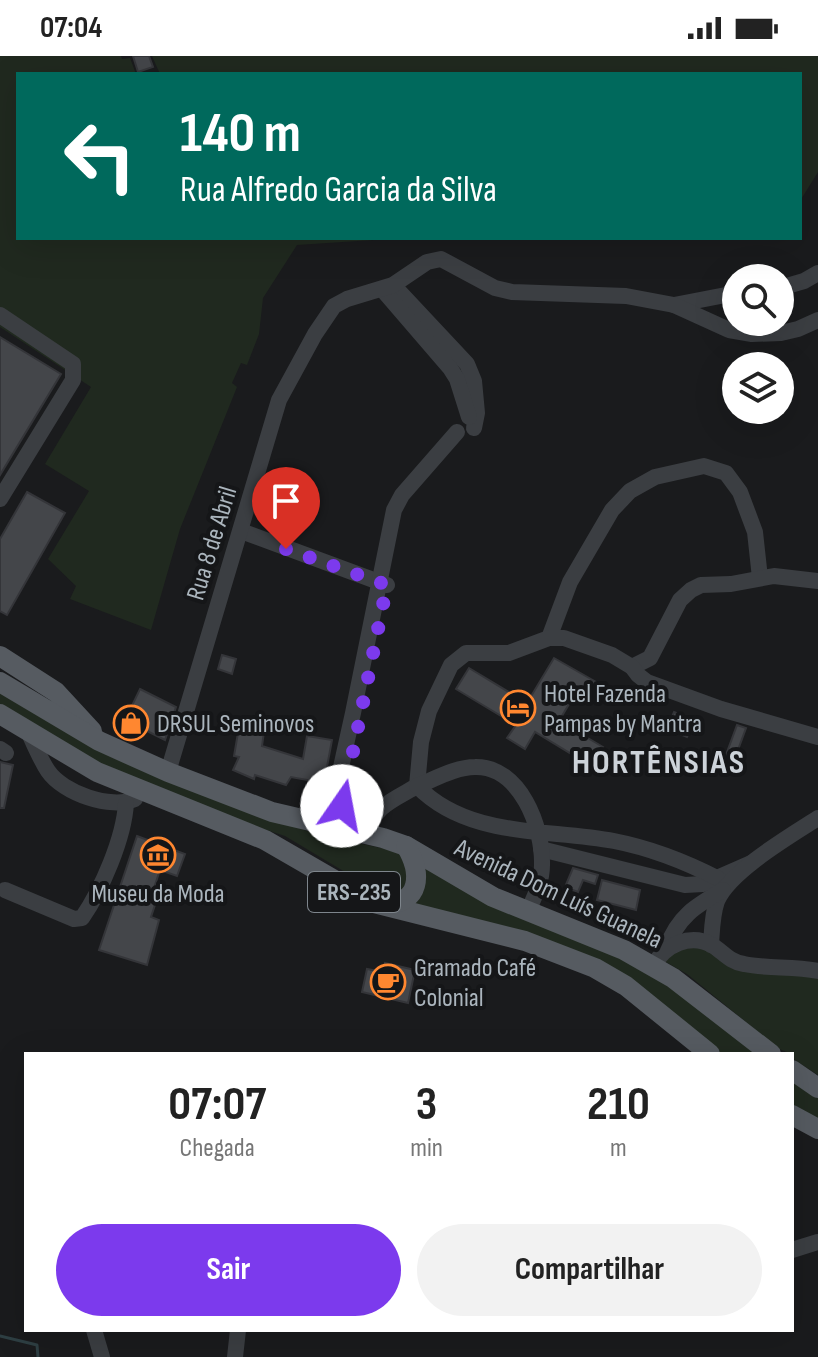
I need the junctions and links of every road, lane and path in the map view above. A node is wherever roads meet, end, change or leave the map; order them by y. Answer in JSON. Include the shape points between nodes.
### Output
{"nodes":[{"id":1,"x":818,"y":273,"type":"edge"},
{"id":2,"x":794,"y":284,"type":"edge"},
{"id":3,"x":388,"y":287,"type":"junction"},
{"id":4,"x":722,"y":296,"type":"edge"},
{"id":5,"x":674,"y":305,"type":"junction"},
{"id":6,"x":0,"y":315,"type":"edge"},
{"id":7,"x":818,"y":320,"type":"edge"},
{"id":8,"x":0,"y":499,"type":"edge"},
{"id":9,"x":241,"y":531,"type":"junction"},
{"id":10,"x":760,"y":578,"type":"junction"},
{"id":11,"x":383,"y":584,"type":"junction"},
{"id":12,"x":814,"y":584,"type":"edge"},
{"id":13,"x":549,"y":638,"type":"junction"},
{"id":14,"x":0,"y":656,"type":"edge"},
{"id":15,"x":632,"y":667,"type":"junction"},
{"id":16,"x":0,"y":682,"type":"edge"},
{"id":17,"x":0,"y":714,"type":"edge"},
{"id":18,"x":28,"y":731,"type":"junction"},
{"id":19,"x":818,"y":737,"type":"edge"},
{"id":20,"x":99,"y":741,"type":"junction"},
{"id":21,"x":168,"y":772,"type":"junction"},
{"id":22,"x":417,"y":786,"type":"junction"},
{"id":23,"x":147,"y":794,"type":"junction"},
{"id":24,"x":126,"y":803,"type":"junction"},
{"id":25,"x":818,"y":818,"type":"edge"},
{"id":26,"x":332,"y":827,"type":"junction"},
{"id":27,"x":538,"y":832,"type":"junction"},
{"id":28,"x":366,"y":834,"type":"junction"},
{"id":29,"x":406,"y":846,"type":"junction"},
{"id":30,"x":541,"y":849,"type":"junction"},
{"id":31,"x":722,"y":884,"type":"junction"},
{"id":32,"x":5,"y":890,"type":"dead end"},
{"id":33,"x":374,"y":903,"type":"junction"},
{"id":34,"x":528,"y":911,"type":"junction"},
{"id":35,"x":711,"y":945,"type":"junction"},
{"id":36,"x":667,"y":947,"type":"junction"},
{"id":37,"x":654,"y":965,"type":"junction"},
{"id":38,"x":818,"y":971,"type":"edge"},
{"id":39,"x":708,"y":1052,"type":"edge"},
{"id":40,"x":769,"y":1052,"type":"edge"},
{"id":41,"x":794,"y":1071,"type":"edge"},
{"id":42,"x":818,"y":1088,"type":"edge"},
{"id":43,"x":794,"y":1116,"type":"edge"},
{"id":44,"x":818,"y":1129,"type":"edge"},
{"id":45,"x":818,"y":1242,"type":"edge"},
{"id":46,"x":794,"y":1249,"type":"edge"},
{"id":47,"x":95,"y":1332,"type":"edge"},
{"id":48,"x":238,"y":1332,"type":"edge"},
{"id":49,"x":102,"y":1357,"type":"edge"},
{"id":50,"x":235,"y":1357,"type":"edge"}],
"edges":[{"from":1,"to":2,"type":"street"},
{"from":3,"to":5,"type":"street","name":"Rua 8 de Abril","via":[[441,259],[512,292],[626,296]]},
{"from":3,"to":9,"type":"street","name":"Rua 8 de Abril","via":[[334,306],[315,334],[279,400]]},
{"from":3,"to":11,"type":"street","via":[[456,362],[470,413],[466,430],[406,506]]},
{"from":4,"to":5,"type":"street"},
{"from":5,"to":7,"type":"street","via":[[719,326],[752,334],[781,333]]},
{"from":6,"to":8,"type":"street","via":[[73,364],[73,380]]},
{"from":9,"to":11,"type":"street"},
{"from":9,"to":21,"type":"street","name":"Rua 8 de Abril"},
{"from":10,"to":12,"type":"street","via":[[788,576]]},
{"from":10,"to":13,"type":"street","via":[[755,532],[740,492],[726,473],[704,466],[655,477],[630,491],[612,510],[570,582]]},
{"from":10,"to":15,"type":"street","via":[[691,590],[680,600],[650,658]]},
{"from":11,"to":26,"type":"street"},
{"from":13,"to":15,"type":"street","via":[[581,643]]},
{"from":13,"to":22,"type":"street","via":[[509,653],[458,657],[424,726]]},
{"from":14,"to":20,"type":"main road","via":[[56,692]]},
{"from":15,"to":19,"type":"street","via":[[647,682]]},
{"from":16,"to":20,"type":"main road","name":"Avenida Dom Luís Guanela","number":"ERS-235"},
{"from":17,"to":18,"type":"main road","name":"Avenida Dom Luís Guanela","number":"ERS-235"},
{"from":18,"to":23,"type":"main road","name":"Avenida Dom Luís Guanela","number":"ERS-235"},
{"from":18,"to":24,"type":"street","via":[[60,783],[101,801]]},
{"from":20,"to":21,"type":"main road","name":"Avenida Dom Luís Guanela","number":"ERS-235"},
{"from":21,"to":26,"type":"main road","name":"Avenida Dom Luís Guanela","number":"ERS-235","via":[[264,810]]},
{"from":22,"to":27,"type":"street","via":[[428,798],[465,817]]},
{"from":22,"to":27,"type":"street","via":[[477,766],[495,771],[519,791]]},
{"from":22,"to":28,"type":"street","via":[[378,809]]},
{"from":23,"to":24,"type":"street"},
{"from":23,"to":33,"type":"main road","name":"Avenida Dom Luís Guanela","number":"ERS-235","via":[[265,840]]},
{"from":24,"to":32,"type":"street","via":[[120,839],[82,918]]},
{"from":25,"to":31,"type":"street"},
{"from":26,"to":28,"type":"main road","name":"Avenida Dom Luís Guanela","number":"ERS-235"},
{"from":27,"to":30,"type":"street"},
{"from":27,"to":31,"type":"street","via":[[646,849]]},
{"from":28,"to":29,"type":"main road","name":"Avenida Dom Luís Guanela","number":"ERS-235"},
{"from":29,"to":33,"type":"main road","via":[[417,868],[413,890],[396,904]]},
{"from":29,"to":34,"type":"main road","name":"Avenida Dom Luís Guanela","number":"ERS-235"},
{"from":30,"to":31,"type":"street","via":[[685,885]]},
{"from":30,"to":34,"type":"street","via":[[541,877]]},
{"from":31,"to":35,"type":"street"},
{"from":31,"to":36,"type":"street","via":[[684,916]]},
{"from":33,"to":39,"type":"main road","name":"Avenida Dom Luís Guanela","number":"ERS-235","via":[[569,956],[626,986]]},
{"from":34,"to":37,"type":"main road","name":"Avenida Dom Luís Guanela","number":"ERS-235"},
{"from":35,"to":36,"type":"street","via":[[699,941]]},
{"from":35,"to":38,"type":"street","via":[[742,964]]},
{"from":36,"to":37,"type":"street"},
{"from":37,"to":40,"type":"main road","name":"Avenida Dom Luís Guanela","number":"ERS-235"},
{"from":41,"to":42,"type":"main road"},
{"from":43,"to":44,"type":"main road"},
{"from":45,"to":46,"type":"street"},
{"from":47,"to":49,"type":"street"},
{"from":48,"to":50,"type":"street"}]}
